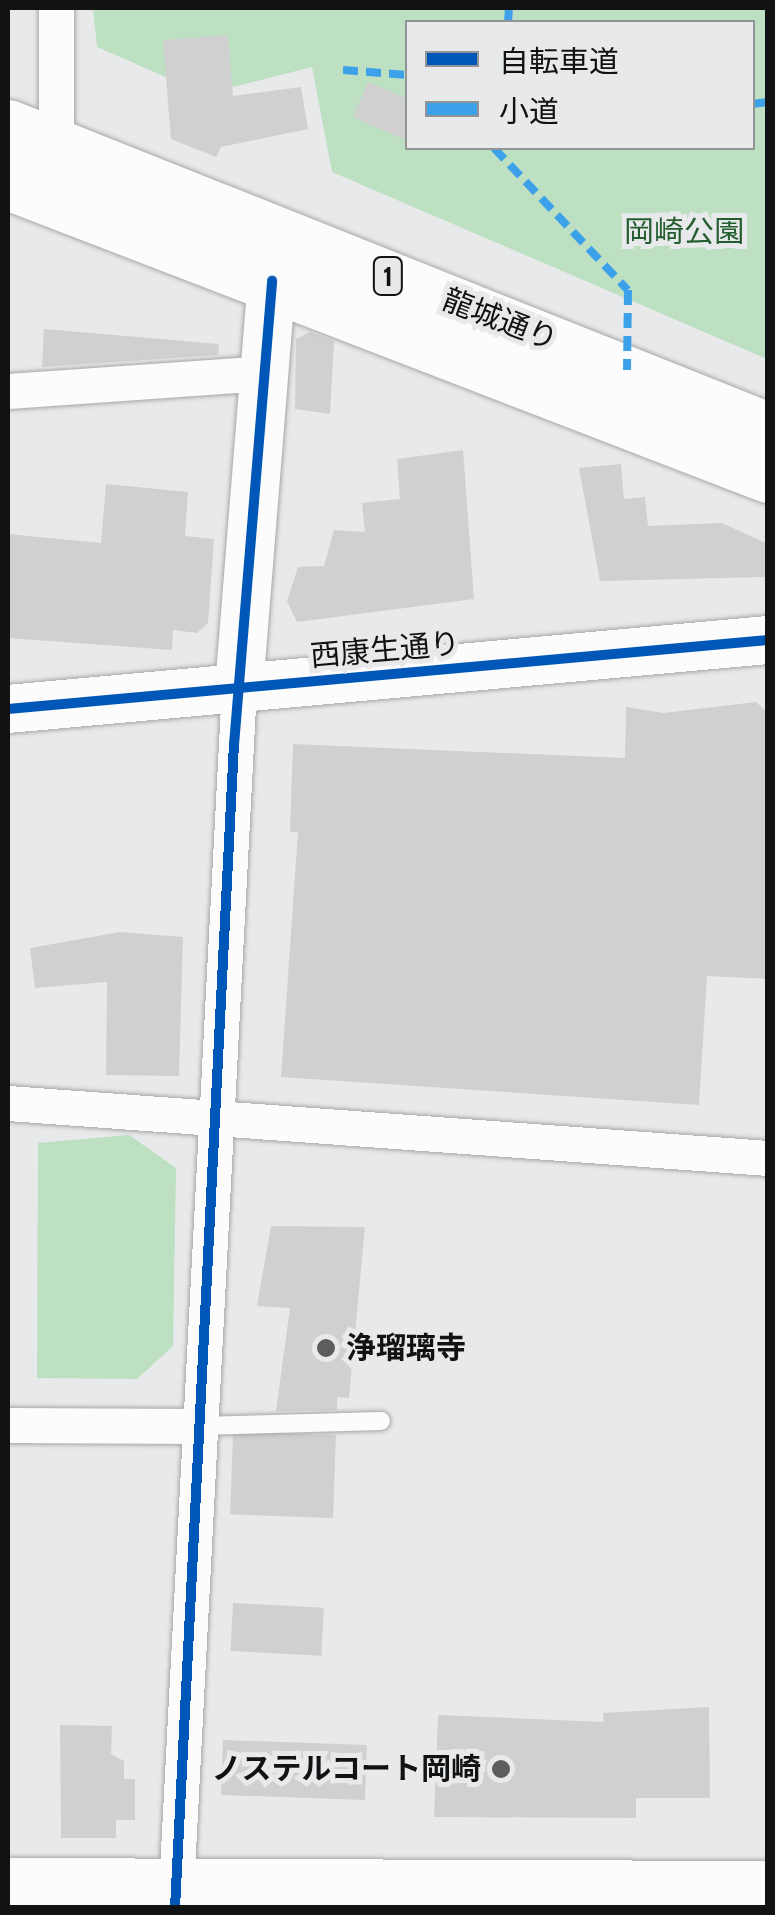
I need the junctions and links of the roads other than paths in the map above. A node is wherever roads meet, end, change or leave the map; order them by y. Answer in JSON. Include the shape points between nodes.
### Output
{"nodes":[{"id":1,"x":56,"y":8,"type":"edge"},
{"id":2,"x":32,"y":136,"type":"edge"},
{"id":3,"x":8,"y":182,"type":"edge"},
{"id":4,"x":272,"y":281,"type":"junction"},
{"id":5,"x":264,"y":373,"type":"junction"},
{"id":6,"x":8,"y":391,"type":"edge"},
{"id":7,"x":768,"y":430,"type":"edge"},
{"id":8,"x":768,"y":475,"type":"edge"},
{"id":9,"x":768,"y":640,"type":"edge"},
{"id":10,"x":239,"y":688,"type":"junction"},
{"id":11,"x":8,"y":709,"type":"edge"},
{"id":12,"x":8,"y":1103,"type":"edge"},
{"id":13,"x":213,"y":1117,"type":"junction"},
{"id":14,"x":768,"y":1158,"type":"edge"},
{"id":15,"x":381,"y":1422,"type":"dead end"},
{"id":16,"x":8,"y":1425,"type":"edge"},
{"id":17,"x":200,"y":1426,"type":"junction"},
{"id":18,"x":8,"y":1882,"type":"edge"},
{"id":19,"x":768,"y":1885,"type":"edge"},
{"id":20,"x":176,"y":1895,"type":"edge"},
{"id":21,"x":498,"y":1896,"type":"edge"},
{"id":22,"x":713,"y":1896,"type":"edge"}],
"edges":[{"from":1,"to":2,"type":"street"},
{"from":2,"to":7,"type":"highway","name":"龍城通り","number":"1"},
{"from":3,"to":4,"type":"highway","name":"龍城通り","number":"1"},
{"from":4,"to":5,"type":"street"},
{"from":4,"to":8,"type":"highway","name":"龍城通り","number":"1"},
{"from":5,"to":6,"type":"street"},
{"from":5,"to":10,"type":"street"},
{"from":9,"to":10,"type":"street","name":"西康生通り"},
{"from":10,"to":11,"type":"street","name":"西康生通り"},
{"from":10,"to":13,"type":"street"},
{"from":12,"to":13,"type":"street"},
{"from":13,"to":14,"type":"street"},
{"from":13,"to":17,"type":"street"},
{"from":15,"to":17,"type":"lane"},
{"from":16,"to":17,"type":"street"},
{"from":17,"to":20,"type":"street"},
{"from":18,"to":20,"type":"street"},
{"from":19,"to":22,"type":"street"},
{"from":20,"to":21,"type":"street"},
{"from":21,"to":22,"type":"street"}]}
